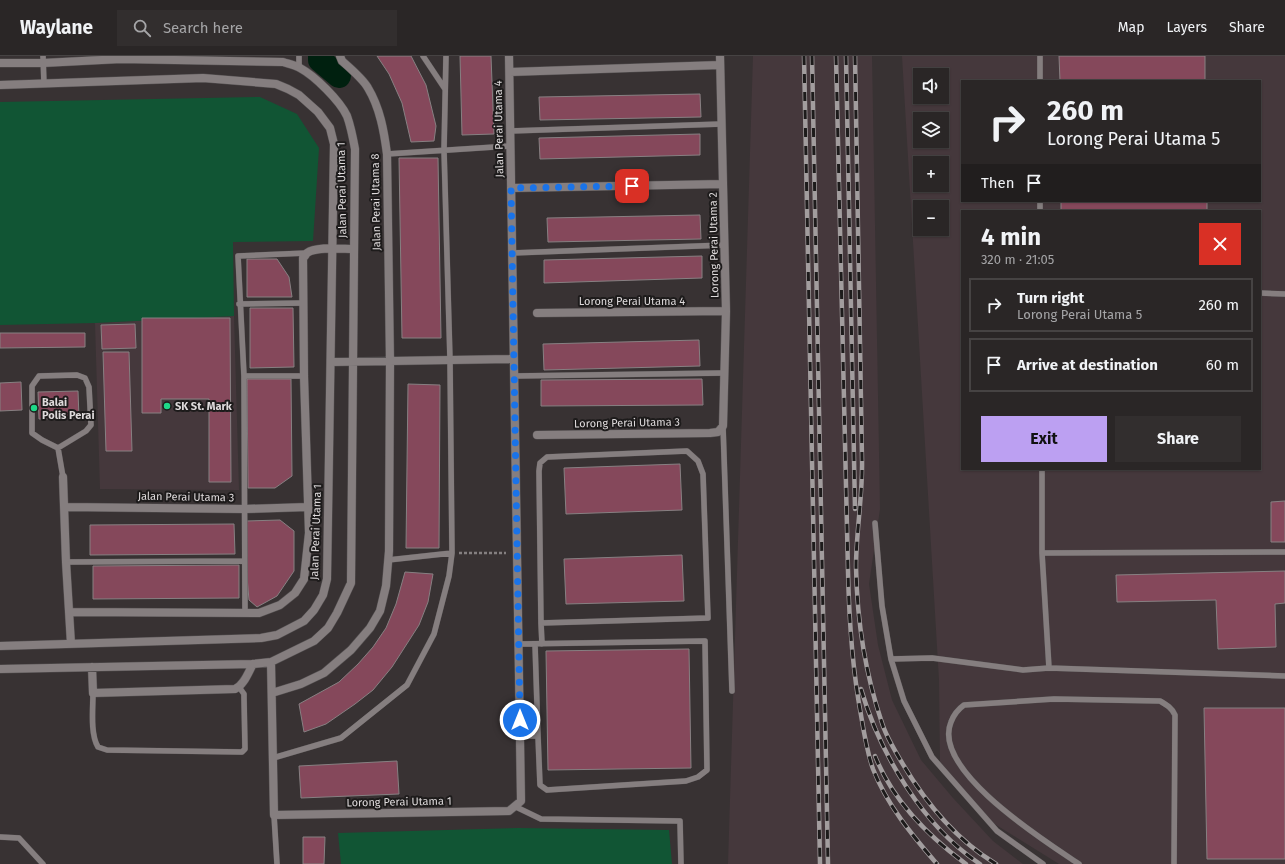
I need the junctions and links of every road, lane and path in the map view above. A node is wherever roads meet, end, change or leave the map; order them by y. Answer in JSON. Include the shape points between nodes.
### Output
{"nodes":[{"id":1,"x":299,"y":56,"type":"edge"},
{"id":2,"x":340,"y":56,"type":"edge"},
{"id":3,"x":423,"y":56,"type":"edge"},
{"id":4,"x":446,"y":56,"type":"edge"},
{"id":5,"x":509,"y":56,"type":"edge"},
{"id":6,"x":720,"y":56,"type":"edge"},
{"id":7,"x":1040,"y":56,"type":"edge"},
{"id":8,"x":43,"y":59,"type":"edge"},
{"id":9,"x":0,"y":63,"type":"edge"},
{"id":10,"x":720,"y":65,"type":"junction"},
{"id":11,"x":299,"y":67,"type":"junction"},
{"id":12,"x":510,"y":72,"type":"junction"},
{"id":13,"x":1040,"y":80,"type":"edge"},
{"id":14,"x":44,"y":84,"type":"junction"},
{"id":15,"x":0,"y":85,"type":"edge"},
{"id":16,"x":445,"y":89,"type":"junction"},
{"id":17,"x":722,"y":124,"type":"junction"},
{"id":18,"x":510,"y":132,"type":"junction"},
{"id":19,"x":511,"y":146,"type":"junction"},
{"id":20,"x":444,"y":150,"type":"junction"},
{"id":21,"x":387,"y":154,"type":"junction"},
{"id":22,"x":723,"y":184,"type":"junction"},
{"id":23,"x":511,"y":188,"type":"junction"},
{"id":24,"x":725,"y":245,"type":"junction"},
{"id":25,"x":332,"y":248,"type":"junction"},
{"id":26,"x":354,"y":249,"type":"junction"},
{"id":27,"x":307,"y":253,"type":"junction"},
{"id":28,"x":512,"y":253,"type":"junction"},
{"id":29,"x":1261,"y":293,"type":"edge"},
{"id":30,"x":1285,"y":294,"type":"edge"},
{"id":31,"x":304,"y":302,"type":"junction"},
{"id":32,"x":239,"y":304,"type":"junction"},
{"id":33,"x":726,"y":311,"type":"junction"},
{"id":34,"x":537,"y":313,"type":"dead end"},
{"id":35,"x":514,"y":359,"type":"junction"},
{"id":36,"x":450,"y":360,"type":"junction"},
{"id":37,"x":331,"y":362,"type":"junction"},
{"id":38,"x":353,"y":362,"type":"junction"},
{"id":39,"x":390,"y":362,"type":"junction"},
{"id":40,"x":724,"y":373,"type":"junction"},
{"id":41,"x":244,"y":376,"type":"junction"},
{"id":42,"x":304,"y":376,"type":"junction"},
{"id":43,"x":514,"y":376,"type":"junction"},
{"id":44,"x":720,"y":429,"type":"junction"},
{"id":45,"x":537,"y":435,"type":"dead end"},
{"id":46,"x":58,"y":448,"type":"junction"},
{"id":47,"x":1042,"y":470,"type":"edge"},
{"id":48,"x":63,"y":477,"type":"joint"},
{"id":49,"x":65,"y":507,"type":"junction"},
{"id":50,"x":308,"y":507,"type":"junction"},
{"id":51,"x":244,"y":509,"type":"junction"},
{"id":52,"x":875,"y":523,"type":"dead end"},
{"id":53,"x":517,"y":552,"type":"junction"},
{"id":54,"x":1285,"y":552,"type":"edge"},
{"id":55,"x":452,"y":553,"type":"junction"},
{"id":56,"x":1042,"y":553,"type":"junction"},
{"id":57,"x":388,"y":560,"type":"junction"},
{"id":58,"x":244,"y":561,"type":"junction"},
{"id":59,"x":66,"y":562,"type":"junction"},
{"id":60,"x":69,"y":612,"type":"junction"},
{"id":61,"x":245,"y":613,"type":"junction"},
{"id":62,"x":541,"y":623,"type":"junction"},
{"id":63,"x":71,"y":644,"type":"junction"},
{"id":64,"x":519,"y":644,"type":"junction"},
{"id":65,"x":535,"y":644,"type":"junction"},
{"id":66,"x":542,"y":644,"type":"junction"},
{"id":67,"x":0,"y":646,"type":"edge"},
{"id":68,"x":892,"y":659,"type":"junction"},
{"id":69,"x":271,"y":662,"type":"junction"},
{"id":70,"x":253,"y":664,"type":"junction"},
{"id":71,"x":92,"y":667,"type":"junction"},
{"id":72,"x":1049,"y":668,"type":"junction"},
{"id":73,"x":0,"y":669,"type":"edge"},
{"id":74,"x":1285,"y":676,"type":"edge"},
{"id":75,"x":239,"y":687,"type":"junction"},
{"id":76,"x":732,"y":691,"type":"dead end"},
{"id":77,"x":93,"y":693,"type":"junction"},
{"id":78,"x":272,"y":693,"type":"junction"},
{"id":79,"x":520,"y":736,"type":"junction"},
{"id":80,"x":538,"y":736,"type":"junction"},
{"id":81,"x":273,"y":758,"type":"junction"},
{"id":82,"x":518,"y":804,"type":"junction"},
{"id":83,"x":274,"y":815,"type":"junction"},
{"id":84,"x":0,"y":837,"type":"edge"},
{"id":85,"x":42,"y":864,"type":"edge"},
{"id":86,"x":277,"y":864,"type":"edge"},
{"id":87,"x":681,"y":864,"type":"edge"},
{"id":88,"x":1043,"y":864,"type":"edge"},
{"id":89,"x":1079,"y":864,"type":"edge"},
{"id":90,"x":1174,"y":864,"type":"edge"}],
"edges":[{"from":1,"to":11,"type":"lane"},
{"from":2,"to":21,"type":"street","name":"Jalan Perai Utama 8","via":[[368,87],[379,111]]},
{"from":3,"to":16,"type":"lane"},
{"from":4,"to":16,"type":"lane"},
{"from":5,"to":12,"type":"street","name":"Jalan Perai Utama 4"},
{"from":6,"to":10,"type":"street","name":"Lorong Perai Utama 2"},
{"from":7,"to":13,"type":"lane"},
{"from":8,"to":9,"type":"street","name":"Jalan Perai Utama 1"},
{"from":8,"to":11,"type":"street","name":"Jalan Perai Utama 1","via":[[283,62]]},
{"from":8,"to":14,"type":"lane"},
{"from":10,"to":12,"type":"street"},
{"from":10,"to":17,"type":"street","name":"Lorong Perai Utama 2"},
{"from":11,"to":26,"type":"street","name":"Jalan Perai Utama 1","via":[[312,75],[339,104],[351,129],[355,149]]},
{"from":12,"to":18,"type":"street","name":"Jalan Perai Utama 4"},
{"from":14,"to":15,"type":"street","name":"Jalan Perai Utama 1"},
{"from":14,"to":25,"type":"street","name":"Jalan Perai Utama 1","via":[[202,78],[276,84],[294,92],[318,112],[330,128],[334,144]]},
{"from":16,"to":20,"type":"lane"},
{"from":17,"to":18,"type":"lane"},
{"from":17,"to":22,"type":"street","name":"Lorong Perai Utama 2"},
{"from":18,"to":19,"type":"street","name":"Jalan Perai Utama 4"},
{"from":19,"to":20,"type":"lane"},
{"from":19,"to":23,"type":"street","name":"Jalan Perai Utama 4"},
{"from":20,"to":21,"type":"lane"},
{"from":20,"to":36,"type":"lane"},
{"from":21,"to":39,"type":"street","name":"Jalan Perai Utama 8"},
{"from":22,"to":23,"type":"street"},
{"from":22,"to":24,"type":"street","name":"Lorong Perai Utama 2"},
{"from":23,"to":28,"type":"street","name":"Jalan Perai Utama 4"},
{"from":24,"to":28,"type":"lane"},
{"from":24,"to":33,"type":"street","name":"Lorong Perai Utama 2"},
{"from":25,"to":26,"type":"street","name":"Jalan Perai Utama 1"},
{"from":25,"to":27,"type":"street","name":"Jalan Perai Utama 1"},
{"from":25,"to":37,"type":"street","name":"Jalan Perai Utama 1"},
{"from":26,"to":38,"type":"street","name":"Jalan Perai Utama 1"},
{"from":27,"to":31,"type":"street","name":"Jalan Perai Utama 1","via":[[303,258]]},
{"from":27,"to":32,"type":"lane","via":[[238,256]]},
{"from":28,"to":35,"type":"street","name":"Jalan Perai Utama 4"},
{"from":29,"to":30,"type":"lane"},
{"from":31,"to":32,"type":"lane"},
{"from":31,"to":42,"type":"street","name":"Jalan Perai Utama 1"},
{"from":32,"to":41,"type":"lane"},
{"from":33,"to":34,"type":"street","name":"Lorong Perai Utama 4"},
{"from":33,"to":40,"type":"street","name":"Lorong Perai Utama 2"},
{"from":35,"to":36,"type":"street"},
{"from":35,"to":43,"type":"street","name":"Jalan Perai Utama 4"},
{"from":36,"to":39,"type":"street"},
{"from":36,"to":55,"type":"lane"},
{"from":37,"to":38,"type":"street"},
{"from":37,"to":63,"type":"street","name":"Jalan Perai Utama 1","via":[[327,579],[323,595],[304,621],[276,635],[261,638]]},
{"from":38,"to":39,"type":"street"},
{"from":38,"to":69,"type":"street","name":"Jalan Perai Utama 1","via":[[351,582],[328,628],[314,641]]},
{"from":39,"to":57,"type":"street"},
{"from":40,"to":43,"type":"lane"},
{"from":40,"to":44,"type":"street","name":"Lorong Perai Utama 2"},
{"from":41,"to":42,"type":"lane"},
{"from":41,"to":51,"type":"lane"},
{"from":42,"to":50,"type":"street","name":"Jalan Perai Utama 1"},
{"from":43,"to":53,"type":"street","name":"Jalan Perai Utama 4"},
{"from":44,"to":45,"type":"street","name":"Lorong Perai Utama 3","via":[[710,433]]},
{"from":44,"to":76,"type":"lane"},
{"from":46,"to":46,"type":"lane","via":[[32,433],[32,386],[39,376],[78,375],[84,378],[89,387],[91,425],[86,431]]},
{"from":46,"to":48,"type":"lane"},
{"from":47,"to":56,"type":"lane"},
{"from":48,"to":49,"type":"street"},
{"from":49,"to":51,"type":"street","name":"Jalan Perai Utama 3"},
{"from":49,"to":59,"type":"street"},
{"from":50,"to":51,"type":"street","name":"Jalan Perai Utama 3"},
{"from":50,"to":61,"type":"street","name":"Jalan Perai Utama 1","via":[[309,533],[304,579],[295,593],[280,606],[259,614]]},
{"from":51,"to":58,"type":"lane"},
{"from":52,"to":68,"type":"lane","via":[[882,606]]},
{"from":53,"to":55,"type":"path"},
{"from":53,"to":64,"type":"street","name":"Jalan Perai Utama 4"},
{"from":54,"to":56,"type":"lane"},
{"from":55,"to":57,"type":"lane"},
{"from":55,"to":81,"type":"lane","via":[[449,576],[434,634],[407,685],[341,738]]},
{"from":56,"to":72,"type":"lane"},
{"from":57,"to":78,"type":"street","via":[[386,586],[380,610],[370,628],[351,650],[324,673],[301,684]]},
{"from":58,"to":59,"type":"lane"},
{"from":58,"to":61,"type":"lane"},
{"from":59,"to":60,"type":"street"},
{"from":60,"to":61,"type":"street","name":"Jalan Perai Utama 1"},
{"from":60,"to":63,"type":"street"},
{"from":62,"to":62,"type":"lane","via":[[708,618],[703,474],[698,461],[687,451],[547,457],[540,463],[538,471]]},
{"from":62,"to":66,"type":"lane"},
{"from":63,"to":67,"type":"street","name":"Jalan Perai Utama 1"},
{"from":64,"to":65,"type":"lane"},
{"from":64,"to":79,"type":"street","name":"Jalan Perai Utama 4"},
{"from":65,"to":66,"type":"lane"},
{"from":65,"to":80,"type":"lane"},
{"from":66,"to":80,"type":"lane","via":[[705,641],[707,770],[698,778],[686,781],[547,790],[540,785]]},
{"from":68,"to":72,"type":"lane","via":[[932,658],[1023,670]]},
{"from":68,"to":88,"type":"lane","via":[[904,701],[932,757],[997,831]]},
{"from":69,"to":70,"type":"street","name":"Jalan Perai Utama 1"},
{"from":69,"to":78,"type":"street"},
{"from":70,"to":71,"type":"street","name":"Jalan Perai Utama 1"},
{"from":70,"to":75,"type":"street"},
{"from":71,"to":73,"type":"street","name":"Jalan Perai Utama 1"},
{"from":71,"to":77,"type":"street"},
{"from":72,"to":74,"type":"lane"},
{"from":75,"to":77,"type":"street"},
{"from":75,"to":77,"type":"lane","via":[[244,694],[245,749],[242,752],[107,750],[98,747],[95,742]]},
{"from":78,"to":81,"type":"street"},
{"from":79,"to":80,"type":"lane"},
{"from":79,"to":82,"type":"street","name":"Jalan Perai Utama 4"},
{"from":81,"to":83,"type":"street"},
{"from":82,"to":83,"type":"street","name":"Lorong Perai Utama 1","via":[[509,811]]},
{"from":82,"to":87,"type":"lane","via":[[541,819],[680,821]]},
{"from":83,"to":86,"type":"lane"},
{"from":84,"to":85,"type":"lane","via":[[19,838]]},
{"from":89,"to":90,"type":"lane","via":[[1001,808],[965,773],[949,741],[948,729],[958,709],[964,706],[1054,699],[1160,701],[1168,706],[1175,715]]}]}
